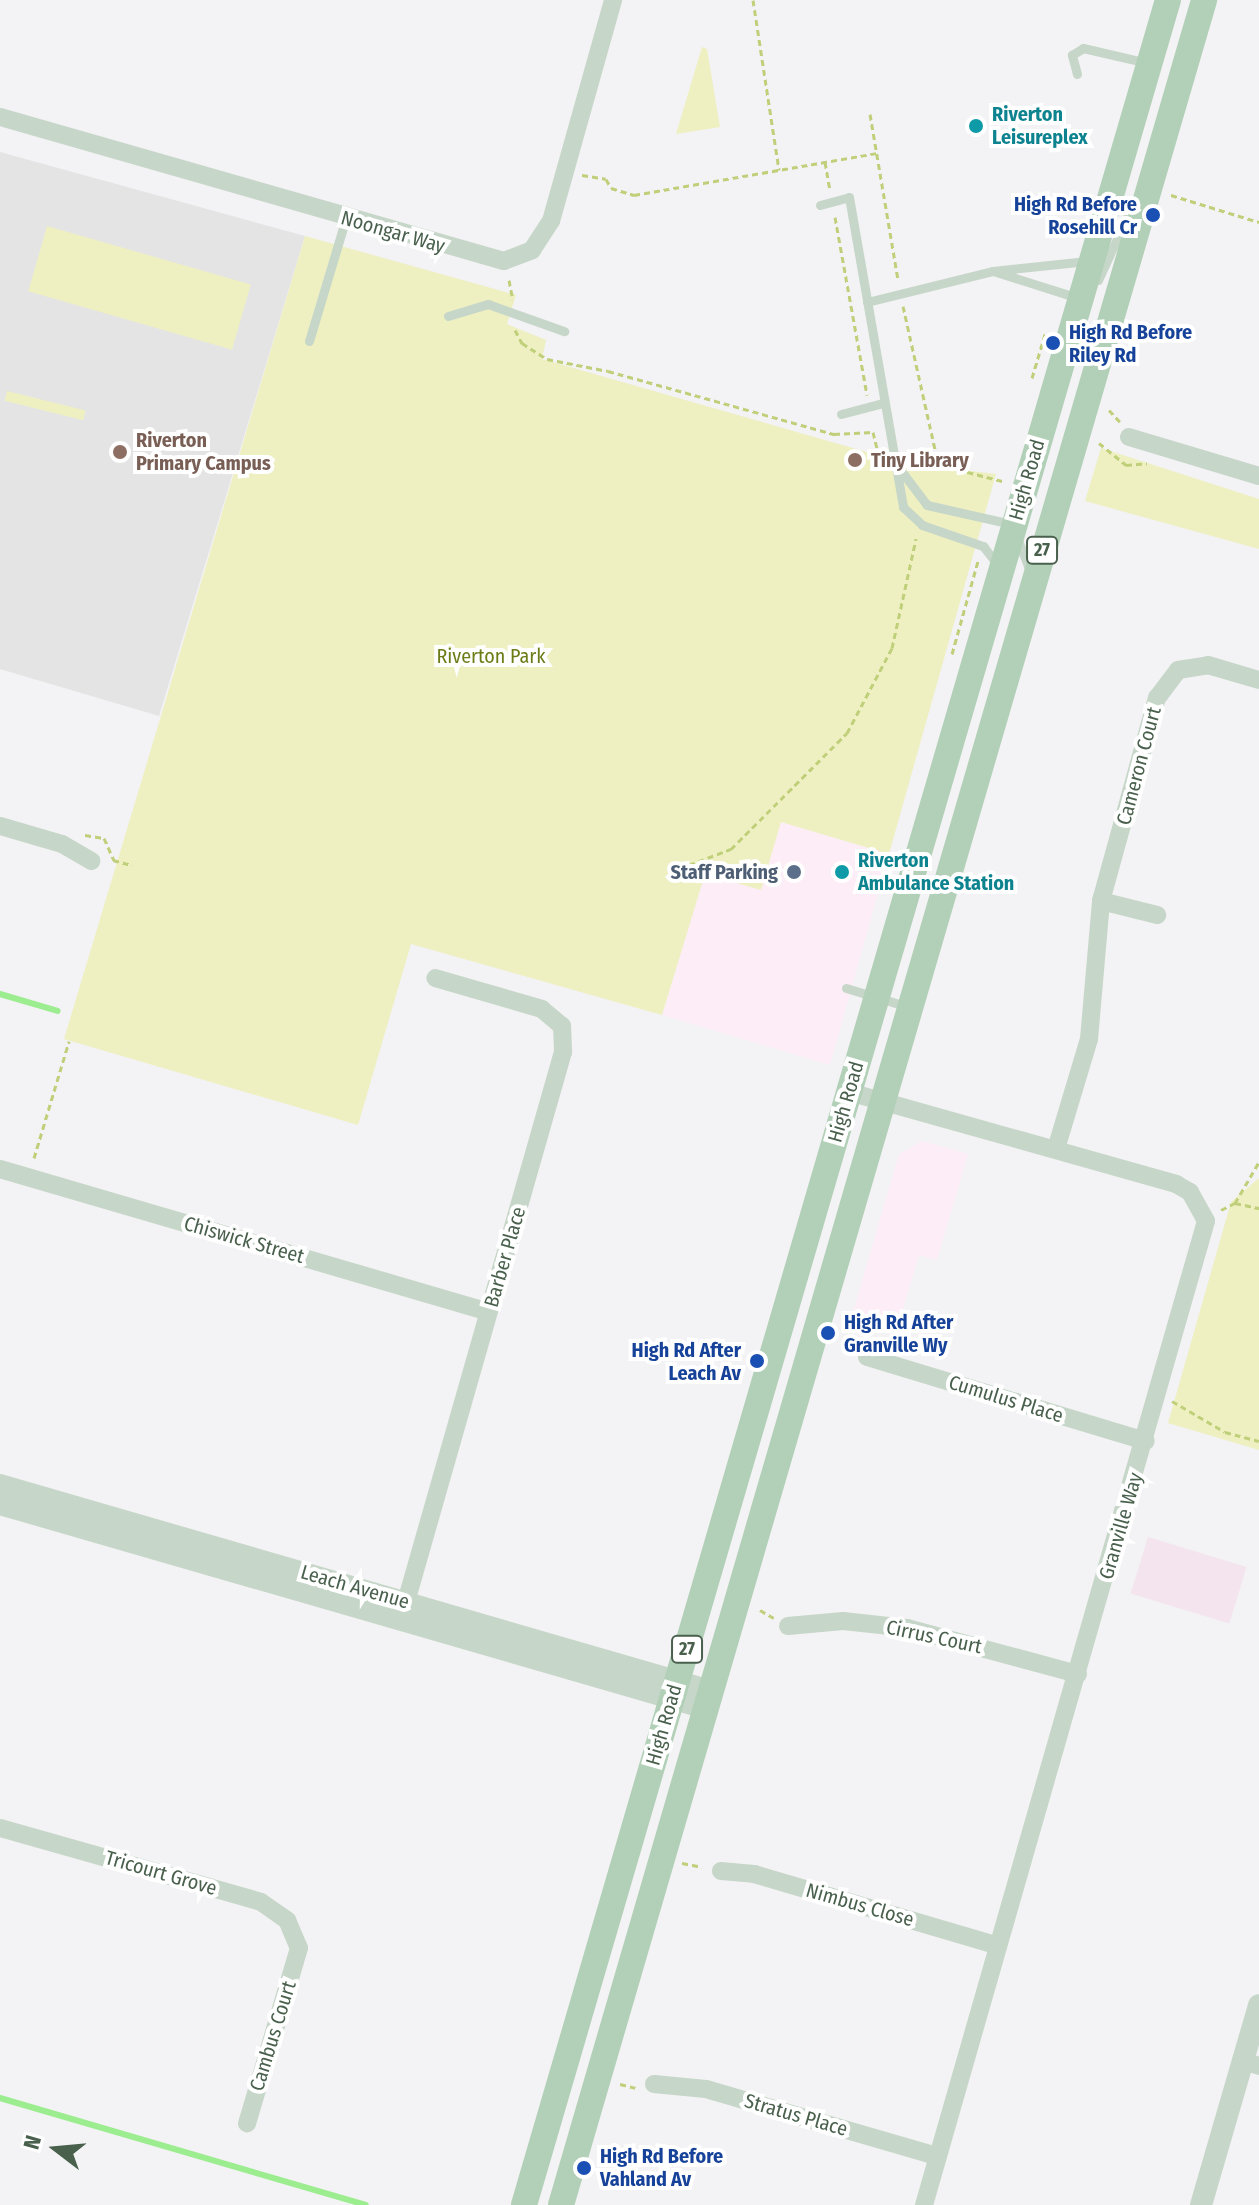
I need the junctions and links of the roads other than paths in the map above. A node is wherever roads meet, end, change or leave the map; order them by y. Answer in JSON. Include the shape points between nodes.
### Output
{"nodes":[{"id":1,"x":613,"y":0,"type":"edge"},
{"id":2,"x":1168,"y":0,"type":"edge"},
{"id":3,"x":1204,"y":0,"type":"edge"},
{"id":4,"x":1148,"y":63,"type":"junction"},
{"id":5,"x":1077,"y":74,"type":"dead end"},
{"id":6,"x":0,"y":117,"type":"edge"},
{"id":7,"x":1161,"y":143,"type":"junction"},
{"id":8,"x":820,"y":205,"type":"dead end"},
{"id":9,"x":346,"y":218,"type":"junction"},
{"id":10,"x":1091,"y":260,"type":"junction"},
{"id":11,"x":993,"y":271,"type":"junction"},
{"id":12,"x":1079,"y":298,"type":"junction"},
{"id":13,"x":867,"y":302,"type":"junction"},
{"id":14,"x":448,"y":316,"type":"dead end"},
{"id":15,"x":564,"y":331,"type":"dead end"},
{"id":16,"x":309,"y":341,"type":"dead end"},
{"id":17,"x":883,"y":403,"type":"junction"},
{"id":18,"x":841,"y":414,"type":"dead end"},
{"id":19,"x":1129,"y":437,"type":"dead end"},
{"id":20,"x":898,"y":464,"type":"junction"},
{"id":21,"x":1259,"y":476,"type":"edge"},
{"id":22,"x":1014,"y":525,"type":"junction"},
{"id":23,"x":1001,"y":569,"type":"junction"},
{"id":24,"x":1033,"y":580,"type":"junction"},
{"id":25,"x":1259,"y":680,"type":"edge"},
{"id":26,"x":0,"y":826,"type":"edge"},
{"id":27,"x":91,"y":861,"type":"road end"},
{"id":28,"x":1101,"y":901,"type":"junction"},
{"id":29,"x":1157,"y":915,"type":"dead end"},
{"id":30,"x":435,"y":978,"type":"dead end"},
{"id":31,"x":846,"y":988,"type":"dead end"},
{"id":32,"x":876,"y":997,"type":"junction"},
{"id":33,"x":909,"y":1007,"type":"junction"},
{"id":34,"x":849,"y":1092,"type":"junction"},
{"id":35,"x":882,"y":1101,"type":"junction"},
{"id":36,"x":1056,"y":1149,"type":"junction"},
{"id":37,"x":0,"y":1169,"type":"edge"},
{"id":38,"x":489,"y":1312,"type":"junction"},
{"id":39,"x":867,"y":1357,"type":"road end"},
{"id":40,"x":1146,"y":1441,"type":"junction"},
{"id":41,"x":0,"y":1485,"type":"edge"},
{"id":42,"x":0,"y":1504,"type":"edge"},
{"id":43,"x":404,"y":1610,"type":"junction"},
{"id":44,"x":788,"y":1626,"type":"dead end"},
{"id":45,"x":1078,"y":1674,"type":"junction"},
{"id":46,"x":675,"y":1690,"type":"junction"},
{"id":47,"x":708,"y":1700,"type":"junction"},
{"id":48,"x":1,"y":1831,"type":"edge"},
{"id":49,"x":721,"y":1871,"type":"dead end"},
{"id":50,"x":998,"y":1946,"type":"junction"},
{"id":51,"x":299,"y":1948,"type":"joint"},
{"id":52,"x":1259,"y":2005,"type":"edge"},
{"id":53,"x":1251,"y":2064,"type":"edge"},
{"id":54,"x":654,"y":2084,"type":"dead end"},
{"id":55,"x":247,"y":2123,"type":"dead end"},
{"id":56,"x":937,"y":2156,"type":"junction"},
{"id":57,"x":524,"y":2205,"type":"edge"},
{"id":58,"x":561,"y":2205,"type":"edge"},
{"id":59,"x":924,"y":2205,"type":"edge"},
{"id":60,"x":1201,"y":2205,"type":"edge"}],
"edges":[{"from":1,"to":9,"type":"street","name":"Noongar Way","via":[[551,221],[532,250],[504,261],[484,258]]},
{"from":2,"to":4,"type":"main road","name":"High Road","number":"27"},
{"from":3,"to":7,"type":"main road","name":"High Road","number":"27"},
{"from":4,"to":5,"type":"lane","via":[[1083,48],[1072,55]]},
{"from":4,"to":10,"type":"main road","name":"High Road","number":"27"},
{"from":6,"to":9,"type":"street","name":"Noongar Way"},
{"from":7,"to":12,"type":"lane","via":[[1095,288]]},
{"from":7,"to":24,"type":"main road","name":"High Road","number":"27"},
{"from":8,"to":13,"type":"lane","via":[[849,197]]},
{"from":9,"to":16,"type":"lane"},
{"from":10,"to":11,"type":"lane"},
{"from":10,"to":12,"type":"main road","name":"High Road","number":"27"},
{"from":11,"to":12,"type":"lane"},
{"from":11,"to":13,"type":"lane"},
{"from":12,"to":22,"type":"main road","name":"High Road","number":"27"},
{"from":13,"to":17,"type":"lane"},
{"from":14,"to":15,"type":"lane","via":[[488,304]]},
{"from":17,"to":18,"type":"lane"},
{"from":17,"to":20,"type":"lane"},
{"from":19,"to":21,"type":"street"},
{"from":20,"to":22,"type":"lane","via":[[927,505]]},
{"from":20,"to":23,"type":"lane","via":[[903,507],[922,525],[983,546]]},
{"from":22,"to":23,"type":"main road","name":"High Road","number":"27"},
{"from":22,"to":24,"type":"lane"},
{"from":23,"to":32,"type":"main road","name":"High Road","number":"27"},
{"from":24,"to":33,"type":"main road","name":"High Road","number":"27"},
{"from":25,"to":28,"type":"street","name":"Cameron Court","via":[[1208,665],[1193,667],[1178,670],[1157,698]]},
{"from":26,"to":27,"type":"street","via":[[62,844]]},
{"from":28,"to":29,"type":"street"},
{"from":28,"to":36,"type":"street","name":"Cameron Court","via":[[1089,1039]]},
{"from":30,"to":38,"type":"street","name":"Barber Place","via":[[542,1009],[562,1026],[563,1052]]},
{"from":31,"to":32,"type":"lane"},
{"from":32,"to":33,"type":"lane"},
{"from":32,"to":34,"type":"main road","name":"High Road","number":"27"},
{"from":33,"to":35,"type":"main road","name":"High Road","number":"27"},
{"from":34,"to":35,"type":"street"},
{"from":34,"to":46,"type":"main road","name":"High Road","number":"27"},
{"from":35,"to":36,"type":"street"},
{"from":35,"to":47,"type":"main road","name":"High Road","number":"27"},
{"from":36,"to":40,"type":"street","name":"Granville Way","via":[[1176,1184],[1202,1206],[1206,1233]]},
{"from":37,"to":38,"type":"street","name":"Chiswick Street"},
{"from":38,"to":43,"type":"street","name":"Barber Place"},
{"from":39,"to":40,"type":"street","name":"Cumulus Place"},
{"from":40,"to":45,"type":"street","name":"Granville Way"},
{"from":41,"to":43,"type":"street","name":"Leach Avenue"},
{"from":42,"to":43,"type":"street","name":"Leach Avenue"},
{"from":43,"to":46,"type":"street","name":"Leach Avenue"},
{"from":44,"to":45,"type":"street","name":"Cirrus Court","via":[[843,1621],[907,1628]]},
{"from":45,"to":50,"type":"street","name":"Granville Way"},
{"from":46,"to":47,"type":"street","name":"Leach Avenue"},
{"from":46,"to":57,"type":"main road","name":"High Road","number":"27"},
{"from":47,"to":58,"type":"main road","name":"High Road","number":"27"},
{"from":48,"to":51,"type":"street","name":"Tricourt Grove","via":[[261,1902],[287,1920]]},
{"from":49,"to":50,"type":"street","name":"Nimbus Close","via":[[754,1874]]},
{"from":50,"to":56,"type":"street","name":"Granville Way"},
{"from":51,"to":55,"type":"street","name":"Cambus Court"},
{"from":52,"to":53,"type":"street"},
{"from":53,"to":60,"type":"street"},
{"from":54,"to":56,"type":"street","name":"Stratus Place","via":[[706,2089]]},
{"from":56,"to":59,"type":"street","name":"Granville Way"}]}
